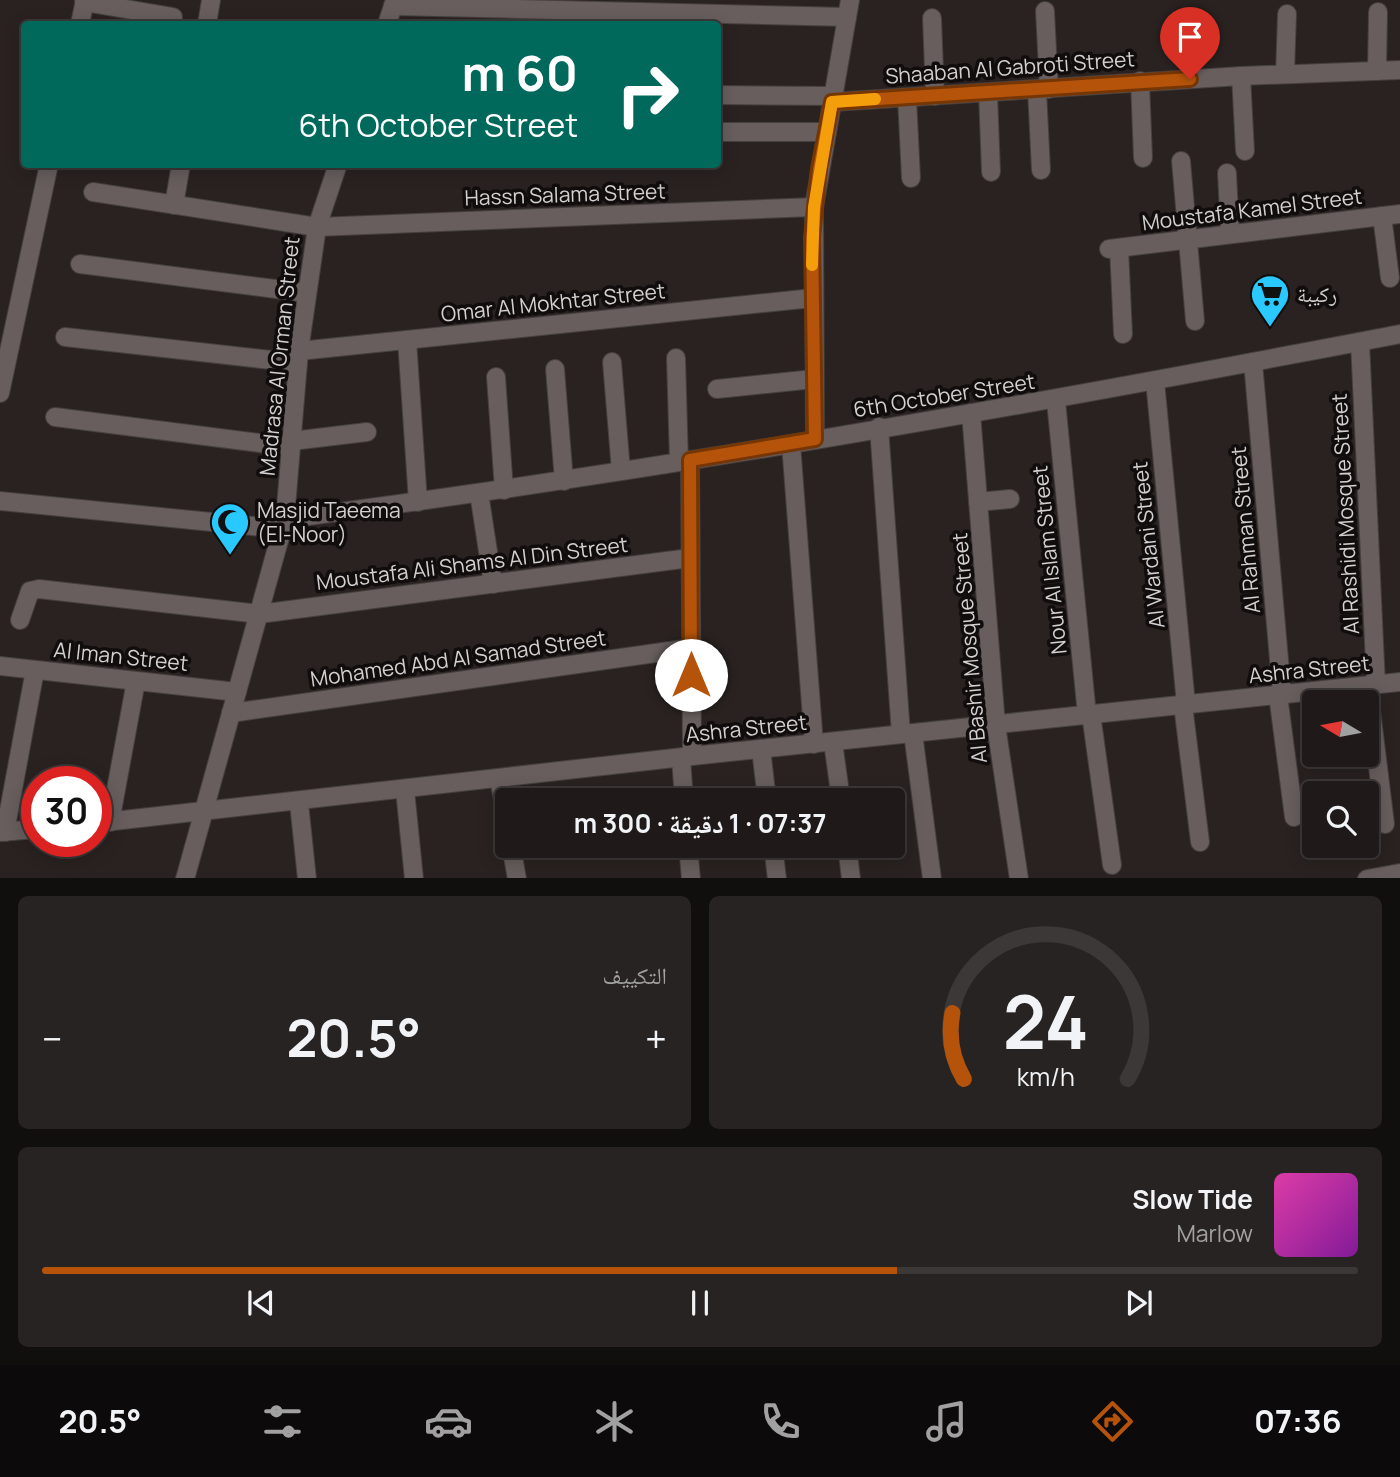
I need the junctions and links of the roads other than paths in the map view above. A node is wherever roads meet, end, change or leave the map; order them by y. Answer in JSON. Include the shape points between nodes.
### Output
{"nodes":[{"id":1,"x":211,"y":0,"type":"edge"},
{"id":2,"x":85,"y":1,"type":"edge"},
{"id":3,"x":394,"y":3,"type":"edge"},
{"id":4,"x":455,"y":4,"type":"edge"},
{"id":5,"x":535,"y":5,"type":"edge"},
{"id":6,"x":609,"y":5,"type":"edge"},
{"id":7,"x":692,"y":7,"type":"edge"},
{"id":8,"x":848,"y":8,"type":"edge"},
{"id":9,"x":1045,"y":11,"type":"dead end"},
{"id":10,"x":1378,"y":12,"type":"dead end"},
{"id":11,"x":1287,"y":13,"type":"dead end"},
{"id":12,"x":173,"y":17,"type":"dead end"},
{"id":13,"x":932,"y":18,"type":"dead end"},
{"id":14,"x":80,"y":21,"type":"edge"},
{"id":15,"x":208,"y":21,"type":"edge"},
{"id":16,"x":388,"y":21,"type":"edge"},
{"id":17,"x":1400,"y":70,"type":"edge"},
{"id":18,"x":1377,"y":71,"type":"junction"},
{"id":19,"x":1285,"y":74,"type":"junction"},
{"id":20,"x":1241,"y":76,"type":"junction"},
{"id":21,"x":1140,"y":81,"type":"junction"},
{"id":22,"x":1043,"y":89,"type":"junction"},
{"id":23,"x":988,"y":93,"type":"junction"},
{"id":24,"x":721,"y":95,"type":"edge"},
{"id":25,"x":935,"y":96,"type":"junction"},
{"id":26,"x":907,"y":98,"type":"junction"},
{"id":27,"x":833,"y":99,"type":"junction"},
{"id":28,"x":721,"y":132,"type":"edge"},
{"id":29,"x":827,"y":132,"type":"junction"},
{"id":30,"x":1245,"y":151,"type":"dead end"},
{"id":31,"x":1143,"y":158,"type":"dead end"},
{"id":32,"x":1181,"y":161,"type":"dead end"},
{"id":33,"x":48,"y":168,"type":"edge"},
{"id":34,"x":180,"y":168,"type":"edge"},
{"id":35,"x":337,"y":168,"type":"edge"},
{"id":36,"x":1041,"y":170,"type":"dead end"},
{"id":37,"x":991,"y":172,"type":"dead end"},
{"id":38,"x":1227,"y":173,"type":"dead end"},
{"id":39,"x":911,"y":178,"type":"dead end"},
{"id":40,"x":93,"y":192,"type":"dead end"},
{"id":41,"x":174,"y":205,"type":"junction"},
{"id":42,"x":814,"y":207,"type":"junction"},
{"id":43,"x":1391,"y":215,"type":"edge"},
{"id":44,"x":317,"y":227,"type":"junction"},
{"id":45,"x":1230,"y":234,"type":"junction"},
{"id":46,"x":1186,"y":240,"type":"junction"},
{"id":47,"x":80,"y":264,"type":"dead end"},
{"id":48,"x":1390,"y":278,"type":"dead end"},
{"id":49,"x":307,"y":293,"type":"junction"},
{"id":50,"x":813,"y":298,"type":"junction"},
{"id":51,"x":1195,"y":321,"type":"dead end"},
{"id":52,"x":1124,"y":334,"type":"dead end"},
{"id":53,"x":1400,"y":334,"type":"edge"},
{"id":54,"x":65,"y":337,"type":"dead end"},
{"id":55,"x":407,"y":340,"type":"junction"},
{"id":56,"x":1360,"y":342,"type":"junction"},
{"id":57,"x":299,"y":357,"type":"junction"},
{"id":58,"x":676,"y":358,"type":"dead end"},
{"id":59,"x":612,"y":362,"type":"dead end"},
{"id":60,"x":1252,"y":362,"type":"junction"},
{"id":61,"x":555,"y":369,"type":"dead end"},
{"id":62,"x":496,"y":377,"type":"dead end"},
{"id":63,"x":814,"y":379,"type":"junction"},
{"id":64,"x":1154,"y":381,"type":"junction"},
{"id":65,"x":717,"y":389,"type":"dead end"},
{"id":66,"x":0,"y":393,"type":"edge"},
{"id":67,"x":1056,"y":401,"type":"junction"},
{"id":68,"x":971,"y":413,"type":"junction"},
{"id":69,"x":55,"y":417,"type":"dead end"},
{"id":70,"x":878,"y":427,"type":"junction"},
{"id":71,"x":367,"y":432,"type":"dead end"},
{"id":72,"x":815,"y":439,"type":"junction"},
{"id":73,"x":291,"y":444,"type":"junction"},
{"id":74,"x":790,"y":444,"type":"junction"},
{"id":75,"x":684,"y":461,"type":"junction"},
{"id":76,"x":621,"y":471,"type":"junction"},
{"id":77,"x":564,"y":481,"type":"junction"},
{"id":78,"x":504,"y":490,"type":"junction"},
{"id":79,"x":479,"y":493,"type":"junction"},
{"id":80,"x":1010,"y":499,"type":"dead end"},
{"id":81,"x":0,"y":500,"type":"edge"},
{"id":82,"x":418,"y":502,"type":"junction"},
{"id":83,"x":978,"y":502,"type":"junction"},
{"id":84,"x":283,"y":524,"type":"junction"},
{"id":85,"x":690,"y":558,"type":"junction"},
{"id":86,"x":493,"y":584,"type":"junction"},
{"id":87,"x":259,"y":614,"type":"junction"},
{"id":88,"x":20,"y":620,"type":"dead end"},
{"id":89,"x":691,"y":648,"type":"junction"},
{"id":90,"x":0,"y":666,"type":"edge"},
{"id":91,"x":36,"y":670,"type":"junction"},
{"id":92,"x":136,"y":681,"type":"junction"},
{"id":93,"x":1400,"y":682,"type":"edge"},
{"id":94,"x":1372,"y":685,"type":"junction"},
{"id":95,"x":237,"y":692,"type":"junction"},
{"id":96,"x":1280,"y":695,"type":"junction"},
{"id":97,"x":1184,"y":705,"type":"junction"},
{"id":98,"x":231,"y":713,"type":"junction"},
{"id":99,"x":1089,"y":715,"type":"junction"},
{"id":100,"x":996,"y":724,"type":"junction"},
{"id":101,"x":907,"y":734,"type":"junction"},
{"id":102,"x":834,"y":742,"type":"junction"},
{"id":103,"x":814,"y":744,"type":"junction"},
{"id":104,"x":761,"y":749,"type":"junction"},
{"id":105,"x":686,"y":757,"type":"junction"},
{"id":106,"x":499,"y":779,"type":"junction"},
{"id":107,"x":112,"y":784,"type":"edge"},
{"id":108,"x":501,"y":788,"type":"edge"},
{"id":109,"x":685,"y":788,"type":"edge"},
{"id":110,"x":766,"y":788,"type":"edge"},
{"id":111,"x":840,"y":788,"type":"edge"},
{"id":112,"x":405,"y":790,"type":"junction"},
{"id":113,"x":299,"y":803,"type":"junction"},
{"id":114,"x":203,"y":814,"type":"junction"},
{"id":115,"x":1294,"y":817,"type":"dead end"},
{"id":116,"x":112,"y":822,"type":"edge"},
{"id":117,"x":1385,"y":824,"type":"dead end"},
{"id":118,"x":21,"y":830,"type":"edge"},
{"id":119,"x":3,"y":832,"type":"edge"},
{"id":120,"x":1200,"y":842,"type":"dead end"},
{"id":121,"x":513,"y":858,"type":"edge"},
{"id":122,"x":689,"y":858,"type":"edge"},
{"id":123,"x":775,"y":858,"type":"edge"},
{"id":124,"x":849,"y":858,"type":"edge"},
{"id":125,"x":1112,"y":865,"type":"dead end"},
{"id":126,"x":1400,"y":873,"type":"edge"},
{"id":127,"x":185,"y":878,"type":"edge"},
{"id":128,"x":307,"y":878,"type":"edge"},
{"id":129,"x":414,"y":878,"type":"edge"},
{"id":130,"x":517,"y":878,"type":"edge"},
{"id":131,"x":691,"y":878,"type":"edge"},
{"id":132,"x":777,"y":878,"type":"edge"},
{"id":133,"x":851,"y":878,"type":"edge"},
{"id":134,"x":932,"y":878,"type":"edge"},
{"id":135,"x":1019,"y":878,"type":"edge"},
{"id":136,"x":1376,"y":878,"type":"edge"}],
"edges":[{"from":1,"to":15,"type":"street"},
{"from":2,"to":12,"type":"street"},
{"from":2,"to":14,"type":"street"},
{"from":3,"to":4,"type":"street"},
{"from":3,"to":16,"type":"street"},
{"from":4,"to":5,"type":"street"},
{"from":5,"to":6,"type":"street"},
{"from":6,"to":7,"type":"street"},
{"from":7,"to":8,"type":"street"},
{"from":8,"to":27,"type":"street"},
{"from":9,"to":22,"type":"street"},
{"from":10,"to":18,"type":"street"},
{"from":11,"to":19,"type":"street"},
{"from":13,"to":25,"type":"street"},
{"from":17,"to":18,"type":"street","name":"Shaaban Al Gabroti Street"},
{"from":18,"to":19,"type":"street","name":"Shaaban Al Gabroti Street"},
{"from":19,"to":20,"type":"street","name":"Shaaban Al Gabroti Street"},
{"from":20,"to":21,"type":"street","name":"Shaaban Al Gabroti Street"},
{"from":20,"to":30,"type":"street"},
{"from":21,"to":22,"type":"street","name":"Shaaban Al Gabroti Street"},
{"from":21,"to":31,"type":"street"},
{"from":22,"to":23,"type":"street","name":"Shaaban Al Gabroti Street"},
{"from":22,"to":36,"type":"street"},
{"from":23,"to":25,"type":"street","name":"Shaaban Al Gabroti Street"},
{"from":23,"to":37,"type":"street"},
{"from":24,"to":27,"type":"street","name":"Shaaban Al Gabroti Street"},
{"from":25,"to":26,"type":"street","name":"Shaaban Al Gabroti Street"},
{"from":26,"to":27,"type":"street","name":"Shaaban Al Gabroti Street"},
{"from":26,"to":39,"type":"street"},
{"from":27,"to":29,"type":"street"},
{"from":28,"to":29,"type":"street"},
{"from":29,"to":42,"type":"street"},
{"from":32,"to":46,"type":"street"},
{"from":33,"to":66,"type":"street"},
{"from":34,"to":41,"type":"street"},
{"from":35,"to":44,"type":"street","name":"Madrasa Al Orman Street"},
{"from":38,"to":45,"type":"street"},
{"from":40,"to":41,"type":"street","name":"Hassn Salama Street"},
{"from":41,"to":44,"type":"street","name":"Hassn Salama Street"},
{"from":42,"to":44,"type":"street","name":"Hassn Salama Street"},
{"from":42,"to":50,"type":"street"},
{"from":43,"to":45,"type":"street","name":"Moustafa Kamel Street"},
{"from":43,"to":48,"type":"street"},
{"from":44,"to":49,"type":"street","name":"Madrasa Al Orman Street"},
{"from":45,"to":46,"type":"street","name":"Moustafa Kamel Street"},
{"from":46,"to":51,"type":"street"},
{"from":46,"to":52,"type":"street","name":"Moustafa Kamel Street","via":[[1114,248]]},
{"from":47,"to":49,"type":"street"},
{"from":49,"to":57,"type":"street","name":"Madrasa Al Orman Street"},
{"from":50,"to":55,"type":"street","name":"Omar Al Mokhtar Street"},
{"from":50,"to":63,"type":"street"},
{"from":53,"to":56,"type":"street","name":"6th October Street"},
{"from":54,"to":57,"type":"street","name":"Omar Al Mokhtar Street"},
{"from":55,"to":57,"type":"street","name":"Omar Al Mokhtar Street"},
{"from":55,"to":82,"type":"street"},
{"from":56,"to":60,"type":"street","name":"6th October Street"},
{"from":56,"to":94,"type":"street","name":"Al Rashidi Mosque Street"},
{"from":57,"to":73,"type":"street","name":"Madrasa Al Orman Street"},
{"from":58,"to":75,"type":"street"},
{"from":59,"to":76,"type":"street"},
{"from":60,"to":64,"type":"street","name":"6th October Street"},
{"from":60,"to":96,"type":"street","name":"Al Rahman Street"},
{"from":61,"to":77,"type":"street"},
{"from":62,"to":78,"type":"street"},
{"from":63,"to":65,"type":"street"},
{"from":63,"to":72,"type":"street"},
{"from":64,"to":67,"type":"street","name":"6th October Street"},
{"from":64,"to":97,"type":"street","name":"Al Wardani Street"},
{"from":67,"to":68,"type":"street","name":"6th October Street"},
{"from":67,"to":99,"type":"street","name":"Nour Al Islam Street"},
{"from":68,"to":70,"type":"street","name":"6th October Street"},
{"from":68,"to":83,"type":"street","name":"Al Bashir Mosque Street"},
{"from":69,"to":73,"type":"street"},
{"from":70,"to":72,"type":"street","name":"6th October Street"},
{"from":70,"to":101,"type":"street"},
{"from":71,"to":73,"type":"street"},
{"from":72,"to":74,"type":"street","name":"6th October Street"},
{"from":73,"to":84,"type":"street","name":"Madrasa Al Orman Street"},
{"from":74,"to":75,"type":"street","name":"6th October Street"},
{"from":74,"to":103,"type":"street"},
{"from":75,"to":76,"type":"street","name":"6th October Street"},
{"from":75,"to":85,"type":"street"},
{"from":76,"to":77,"type":"street","name":"6th October Street"},
{"from":77,"to":78,"type":"street","name":"6th October Street"},
{"from":78,"to":79,"type":"street","name":"6th October Street"},
{"from":79,"to":82,"type":"street","name":"6th October Street"},
{"from":79,"to":86,"type":"street"},
{"from":80,"to":83,"type":"street"},
{"from":81,"to":84,"type":"street","name":"6th October Street"},
{"from":82,"to":84,"type":"street","name":"6th October Street"},
{"from":83,"to":100,"type":"street","name":"Al Bashir Mosque Street"},
{"from":84,"to":87,"type":"street","name":"Madrasa Al Orman Street"},
{"from":85,"to":86,"type":"street","name":"Moustafa Ali Shams Al Din Street"},
{"from":85,"to":89,"type":"street"},
{"from":86,"to":87,"type":"street","name":"Moustafa Ali Shams Al Din Street"},
{"from":87,"to":88,"type":"street","name":"Moustafa Ali Shams Al Din Street","via":[[39,589],[30,591]]},
{"from":87,"to":95,"type":"street","name":"Madrasa Al Orman Street"},
{"from":89,"to":98,"type":"street","name":"Mohamed Abd Al Samad Street"},
{"from":89,"to":105,"type":"street"},
{"from":90,"to":91,"type":"street","name":"Al Iman Street"},
{"from":91,"to":92,"type":"street","name":"Al Iman Street"},
{"from":91,"to":119,"type":"street"},
{"from":92,"to":95,"type":"street","name":"Al Iman Street"},
{"from":92,"to":107,"type":"street"},
{"from":93,"to":94,"type":"street","name":"Ashra Street"},
{"from":94,"to":96,"type":"street","name":"Ashra Street"},
{"from":94,"to":117,"type":"street","name":"Al Rashidi Mosque Street"},
{"from":95,"to":98,"type":"street","name":"Madrasa Al Orman Street"},
{"from":96,"to":97,"type":"street","name":"Ashra Street"},
{"from":96,"to":115,"type":"street","name":"Al Rahman Street"},
{"from":97,"to":99,"type":"street","name":"Ashra Street"},
{"from":97,"to":120,"type":"street","name":"Al Wardani Street"},
{"from":98,"to":114,"type":"street","name":"Madrasa Al Orman Street"},
{"from":99,"to":100,"type":"street","name":"Ashra Street"},
{"from":99,"to":125,"type":"street","name":"Nour Al Islam Street"},
{"from":100,"to":101,"type":"street","name":"Ashra Street"},
{"from":100,"to":135,"type":"street","name":"Al Bashir Mosque Street"},
{"from":101,"to":102,"type":"street","name":"Ashra Street"},
{"from":101,"to":134,"type":"street"},
{"from":102,"to":103,"type":"street","name":"Ashra Street"},
{"from":102,"to":111,"type":"street"},
{"from":103,"to":104,"type":"street","name":"Ashra Street"},
{"from":104,"to":105,"type":"street","name":"Ashra Street"},
{"from":104,"to":110,"type":"street"},
{"from":105,"to":106,"type":"street","name":"Ashra Street"},
{"from":105,"to":109,"type":"street"},
{"from":106,"to":108,"type":"street"},
{"from":106,"to":112,"type":"street","name":"Ashra Street"},
{"from":112,"to":113,"type":"street","name":"Ashra Street"},
{"from":112,"to":129,"type":"street"},
{"from":113,"to":114,"type":"street","name":"Ashra Street"},
{"from":113,"to":128,"type":"street"},
{"from":114,"to":116,"type":"street","name":"Ashra Street"},
{"from":114,"to":127,"type":"street","name":"Madrasa Al Orman Street"},
{"from":118,"to":119,"type":"street"},
{"from":121,"to":130,"type":"street"},
{"from":122,"to":131,"type":"street"},
{"from":123,"to":132,"type":"street"},
{"from":124,"to":133,"type":"street"},
{"from":126,"to":136,"type":"street"}]}
